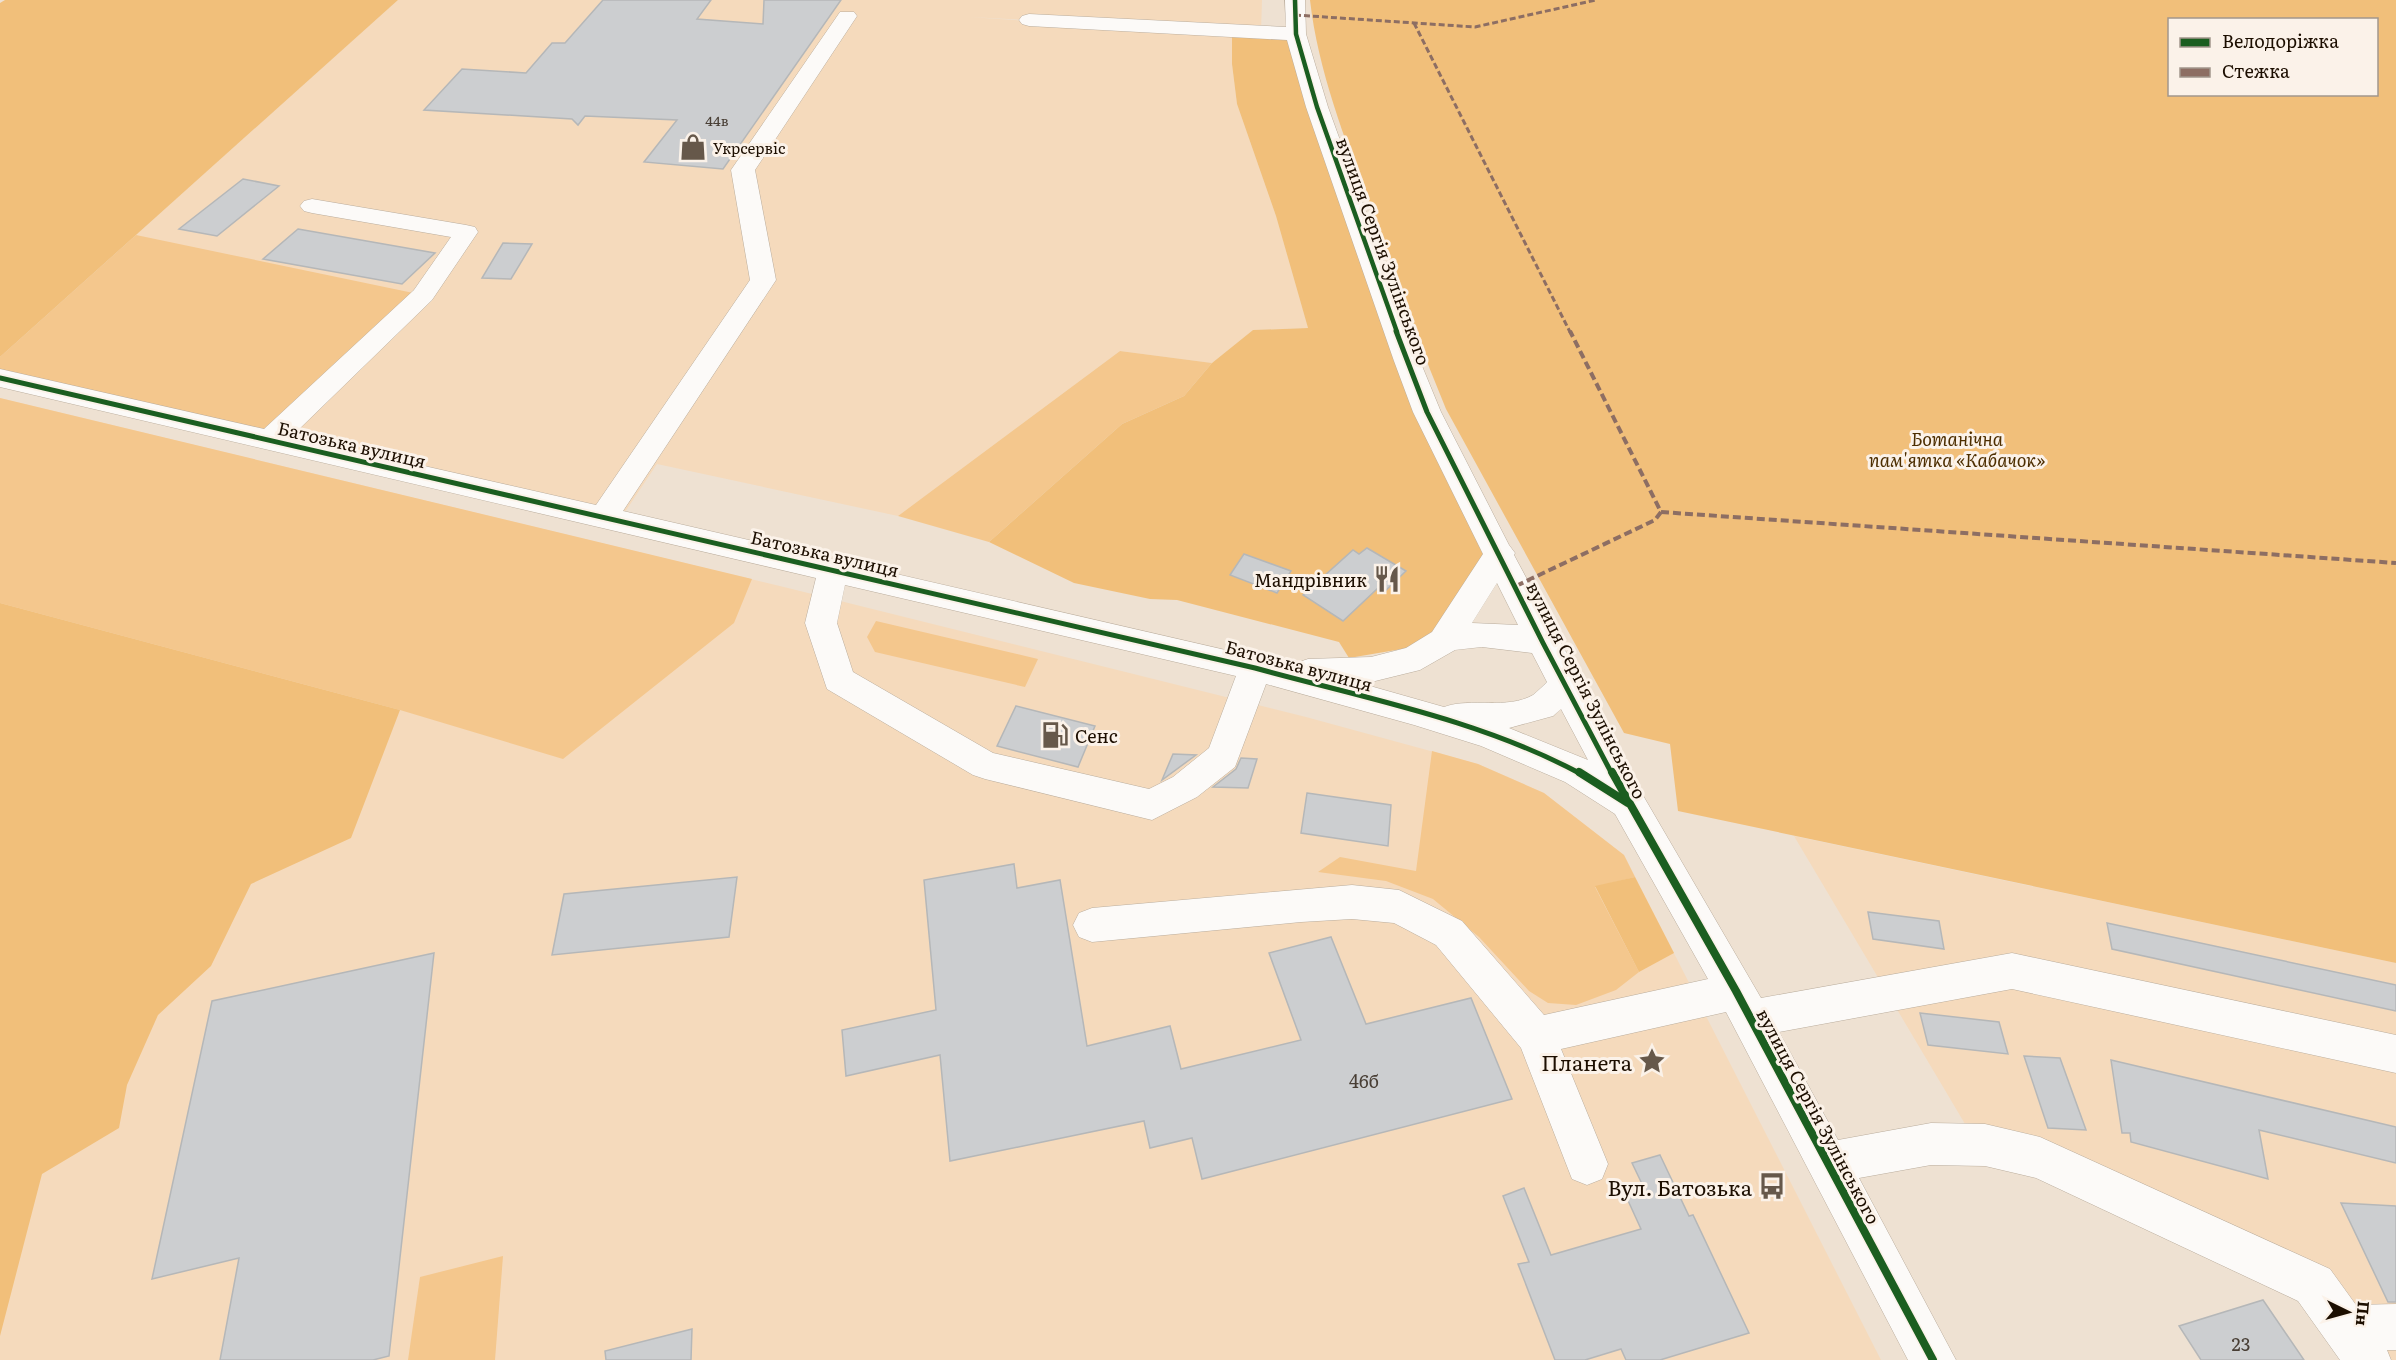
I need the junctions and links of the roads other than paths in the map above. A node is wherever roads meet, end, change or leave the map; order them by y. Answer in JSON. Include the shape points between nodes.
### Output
{"nodes":[{"id":1,"x":1295,"y":0,"type":"edge"},
{"id":2,"x":847,"y":16,"type":"dead end"},
{"id":3,"x":1029,"y":20,"type":"dead end"},
{"id":4,"x":1296,"y":34,"type":"junction"},
{"id":5,"x":312,"y":206,"type":"dead end"},
{"id":6,"x":0,"y":378,"type":"edge"},
{"id":7,"x":270,"y":440,"type":"junction"},
{"id":8,"x":604,"y":517,"type":"junction"},
{"id":9,"x":1500,"y":552,"type":"junction"},
{"id":10,"x":833,"y":570,"type":"junction"},
{"id":11,"x":1443,"y":642,"type":"junction"},
{"id":12,"x":1543,"y":643,"type":"junction"},
{"id":13,"x":1255,"y":668,"type":"junction"},
{"id":14,"x":1566,"y":686,"type":"junction"},
{"id":15,"x":1434,"y":716,"type":"junction"},
{"id":16,"x":1628,"y":803,"type":"junction"},
{"id":17,"x":1092,"y":925,"type":"dead end"},
{"id":18,"x":1743,"y":1005,"type":"junction"},
{"id":19,"x":1536,"y":1036,"type":"junction"},
{"id":20,"x":2396,"y":1053,"type":"edge"},
{"id":21,"x":1828,"y":1163,"type":"junction"},
{"id":22,"x":1587,"y":1164,"type":"dead end"},
{"id":23,"x":2396,"y":1327,"type":"edge"},
{"id":24,"x":2357,"y":1344,"type":"edge"},
{"id":25,"x":1933,"y":1360,"type":"edge"}],
"edges":[{"from":1,"to":4,"type":"street","name":"вулиця Сергія Зулінського"},
{"from":2,"to":8,"type":"street","via":[[743,170],[763,280]]},
{"from":3,"to":4,"type":"street"},
{"from":4,"to":9,"type":"street","name":"вулиця Сергія Зулінського","via":[[1317,107],[1427,412]]},
{"from":5,"to":7,"type":"street","via":[[466,232],[423,295]]},
{"from":6,"to":7,"type":"street","name":"Батозька вулиця"},
{"from":7,"to":8,"type":"street","name":"Батозька вулиця"},
{"from":8,"to":10,"type":"street","name":"Батозька вулиця"},
{"from":9,"to":11,"type":"street","name":"Батозька вулиця"},
{"from":9,"to":12,"type":"street","name":"вулиця Сергія Зулінського"},
{"from":10,"to":13,"type":"street","name":"Батозька вулиця"},
{"from":10,"to":13,"type":"street","via":[[821,624],[838,680],[985,765],[1152,805],[1185,787],[1223,757]]},
{"from":11,"to":12,"type":"street","name":"Батозька вулиця","via":[[1481,634],[1512,635]]},
{"from":11,"to":13,"type":"street","name":"Батозька вулиця","via":[[1410,661],[1375,670],[1334,673]]},
{"from":12,"to":14,"type":"street","name":"вулиця Сергія Зулінського"},
{"from":13,"to":15,"type":"street","name":"Батозька вулиця"},
{"from":14,"to":15,"type":"street","name":"Батозька вулиця","via":[[1541,707],[1474,716]]},
{"from":14,"to":16,"type":"street","name":"вулиця Сергія Зулінського"},
{"from":15,"to":16,"type":"street","name":"Батозька вулиця","via":[[1521,746],[1572,769]]},
{"from":16,"to":18,"type":"street","name":"вулиця Сергія Зулінського"},
{"from":17,"to":19,"type":"street","via":[[1301,904],[1352,902],[1400,907],[1449,933]]},
{"from":18,"to":19,"type":"street"},
{"from":18,"to":20,"type":"street","via":[[2012,971]]},
{"from":18,"to":21,"type":"street","name":"вулиця Сергія Зулінського"},
{"from":19,"to":22,"type":"street"},
{"from":21,"to":24,"type":"street","via":[[1931,1144],[1985,1145],[2040,1158],[2314,1285]]},
{"from":21,"to":25,"type":"street","name":"вулиця Сергія Зулінського"},
{"from":23,"to":24,"type":"street"}]}
